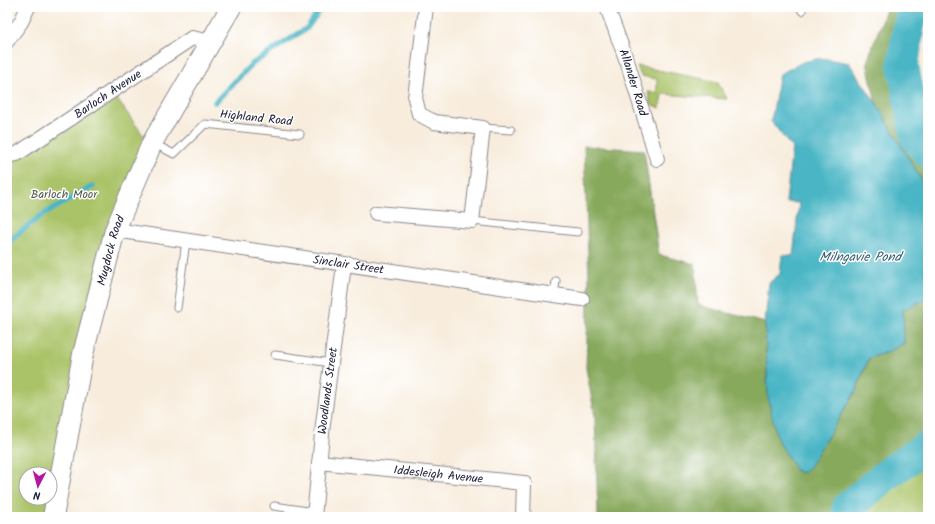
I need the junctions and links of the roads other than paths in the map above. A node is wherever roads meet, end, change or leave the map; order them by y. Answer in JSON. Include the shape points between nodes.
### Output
{"nodes":[{"id":1,"x":28,"y":7,"type":"edge"},
{"id":2,"x":232,"y":7,"type":"edge"},
{"id":3,"x":426,"y":7,"type":"edge"},
{"id":4,"x":607,"y":7,"type":"edge"},
{"id":5,"x":7,"y":41,"type":"edge"},
{"id":6,"x":211,"y":42,"type":"junction"},
{"id":7,"x":483,"y":128,"type":"junction"},
{"id":8,"x":511,"y":130,"type":"dead end"},
{"id":9,"x":300,"y":134,"type":"dead end"},
{"id":10,"x":152,"y":143,"type":"junction"},
{"id":11,"x":7,"y":156,"type":"edge"},
{"id":12,"x":657,"y":159,"type":"dead end"},
{"id":13,"x":376,"y":213,"type":"dead end"},
{"id":14,"x":472,"y":221,"type":"junction"},
{"id":15,"x":115,"y":230,"type":"junction"},
{"id":16,"x":578,"y":232,"type":"dead end"},
{"id":17,"x":186,"y":241,"type":"junction"},
{"id":18,"x":344,"y":265,"type":"junction"},
{"id":19,"x":582,"y":299,"type":"dead end"},
{"id":20,"x":177,"y":308,"type":"dead end"},
{"id":21,"x":275,"y":355,"type":"dead end"},
{"id":22,"x":331,"y":363,"type":"junction"},
{"id":23,"x":319,"y":462,"type":"junction"},
{"id":24,"x":274,"y":506,"type":"dead end"},
{"id":25,"x":314,"y":514,"type":"edge"},
{"id":26,"x":53,"y":517,"type":"edge"},
{"id":27,"x":523,"y":517,"type":"edge"}],
"edges":[{"from":1,"to":5,"type":"street"},
{"from":2,"to":6,"type":"street","name":"Mugdock Road"},
{"from":3,"to":7,"type":"street","via":[[415,98],[419,114],[434,122]]},
{"from":4,"to":12,"type":"street","name":"Allander Road","via":[[628,64]]},
{"from":6,"to":10,"type":"street","name":"Mugdock Road"},
{"from":6,"to":11,"type":"street","name":"Barloch Avenue","via":[[192,38],[17,154]]},
{"from":7,"to":8,"type":"lane"},
{"from":7,"to":14,"type":"street"},
{"from":9,"to":10,"type":"lane","name":"Highland Road","via":[[205,124],[174,154]]},
{"from":10,"to":15,"type":"street","name":"Mugdock Road"},
{"from":13,"to":14,"type":"street"},
{"from":14,"to":16,"type":"lane"},
{"from":15,"to":17,"type":"street","name":"Sinclair Street"},
{"from":15,"to":26,"type":"street","name":"Mugdock Road","via":[[83,354]]},
{"from":17,"to":18,"type":"street","name":"Sinclair Street"},
{"from":17,"to":20,"type":"lane"},
{"from":18,"to":19,"type":"street","name":"Sinclair Street","via":[[555,288]]},
{"from":18,"to":22,"type":"street","name":"Woodlands Street"},
{"from":21,"to":22,"type":"lane"},
{"from":22,"to":23,"type":"street","name":"Woodlands Street"},
{"from":23,"to":25,"type":"street","name":"Woodlands Street"},
{"from":23,"to":27,"type":"street","name":"Iddesleigh Avenue","via":[[524,483]]},
{"from":24,"to":25,"type":"lane"}]}
